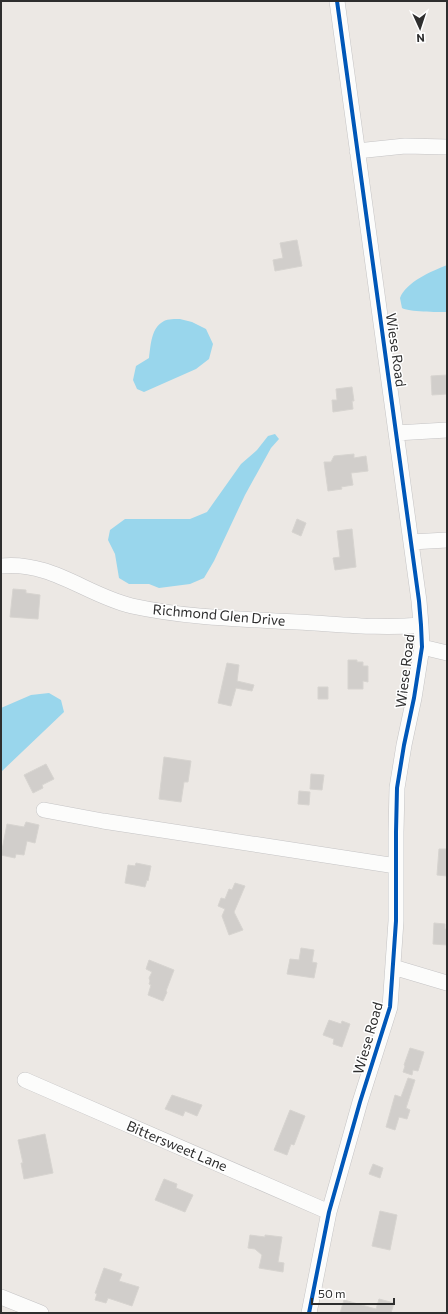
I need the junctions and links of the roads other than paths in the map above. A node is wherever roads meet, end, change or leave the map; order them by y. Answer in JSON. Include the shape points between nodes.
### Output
{"nodes":[{"id":1,"x":337,"y":1,"type":"edge"},
{"id":2,"x":447,"y":147,"type":"edge"},
{"id":3,"x":357,"y":151,"type":"junction"},
{"id":4,"x":447,"y":430,"type":"edge"},
{"id":5,"x":396,"y":433,"type":"junction"},
{"id":6,"x":447,"y":540,"type":"edge"},
{"id":7,"x":410,"y":542,"type":"junction"},
{"id":8,"x":1,"y":566,"type":"edge"},
{"id":9,"x":421,"y":625,"type":"junction"},
{"id":10,"x":422,"y":647,"type":"junction"},
{"id":11,"x":447,"y":653,"type":"edge"},
{"id":12,"x":44,"y":810,"type":"dead end"},
{"id":13,"x":396,"y":866,"type":"junction"},
{"id":14,"x":393,"y":968,"type":"junction"},
{"id":15,"x":447,"y":984,"type":"edge"},
{"id":16,"x":25,"y":1080,"type":"dead end"},
{"id":17,"x":329,"y":1212,"type":"junction"},
{"id":18,"x":1,"y":1297,"type":"edge"},
{"id":19,"x":41,"y":1313,"type":"edge"},
{"id":20,"x":309,"y":1313,"type":"edge"}],
"edges":[{"from":1,"to":3,"type":"street","name":"Wiese Road"},
{"from":2,"to":3,"type":"street","via":[[405,146]]},
{"from":3,"to":5,"type":"street","name":"Wiese Road"},
{"from":4,"to":5,"type":"street"},
{"from":5,"to":7,"type":"street","name":"Wiese Road"},
{"from":6,"to":7,"type":"street"},
{"from":7,"to":9,"type":"street","name":"Wiese Road"},
{"from":8,"to":9,"type":"street","name":"Richmond Glen Drive","via":[[33,567],[131,605],[179,614],[354,625]]},
{"from":9,"to":10,"type":"street","name":"Wiese Road"},
{"from":10,"to":11,"type":"street"},
{"from":10,"to":13,"type":"street","name":"Wiese Road","via":[[397,788]]},
{"from":12,"to":13,"type":"street"},
{"from":13,"to":14,"type":"street","name":"Wiese Road"},
{"from":14,"to":15,"type":"street"},
{"from":14,"to":17,"type":"street","name":"Wiese Road","via":[[390,1007]]},
{"from":16,"to":17,"type":"street","name":"Bittersweet Lane"},
{"from":17,"to":20,"type":"street","name":"Wiese Road"},
{"from":18,"to":19,"type":"street"}]}
